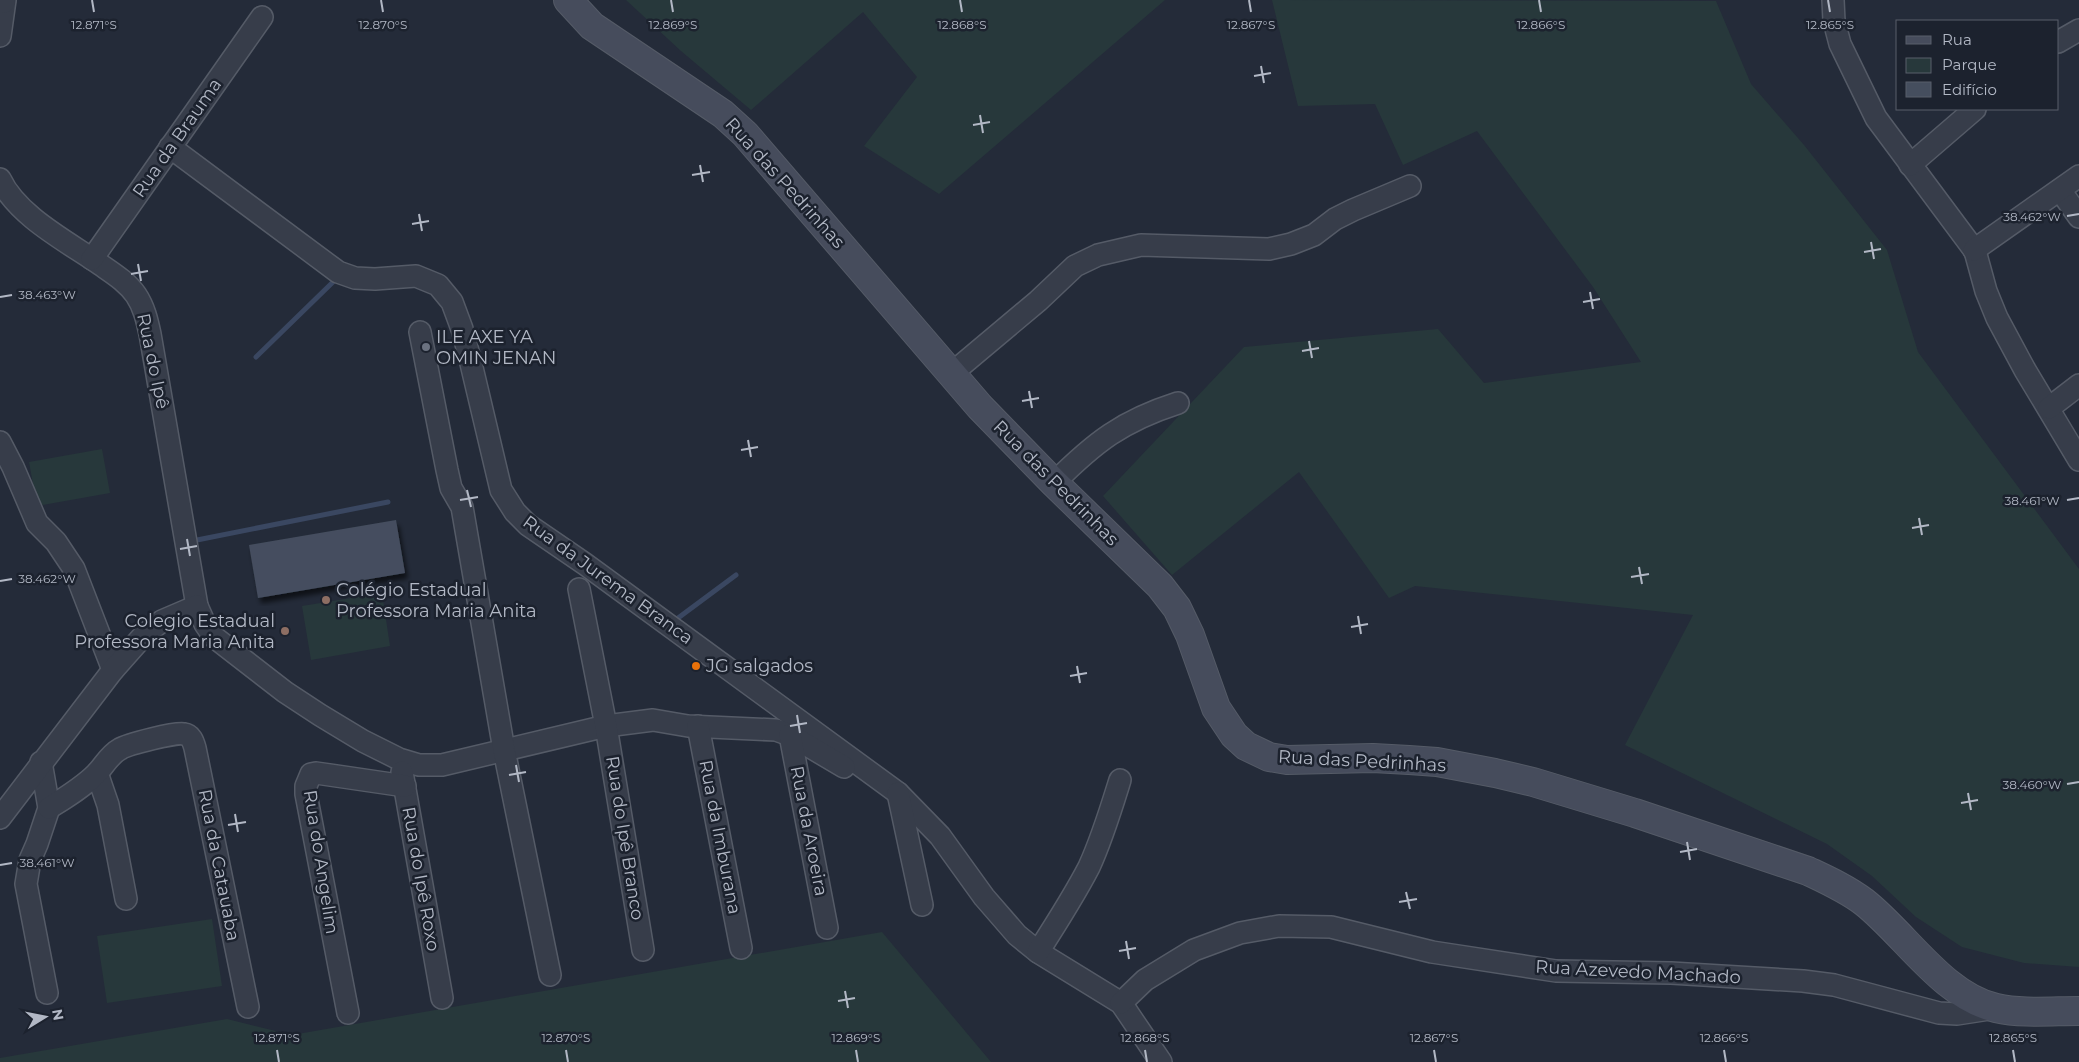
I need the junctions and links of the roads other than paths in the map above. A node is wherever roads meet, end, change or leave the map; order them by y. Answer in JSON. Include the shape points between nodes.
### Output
{"nodes":[{"id":1,"x":2,"y":0,"type":"edge"},
{"id":2,"x":568,"y":0,"type":"edge"},
{"id":3,"x":1833,"y":0,"type":"edge"},
{"id":4,"x":262,"y":17,"type":"dead end"},
{"id":5,"x":2079,"y":30,"type":"edge"},
{"id":6,"x":0,"y":36,"type":"edge"},
{"id":7,"x":2059,"y":41,"type":"edge"},
{"id":8,"x":1974,"y":110,"type":"edge"},
{"id":9,"x":170,"y":148,"type":"junction"},
{"id":10,"x":1910,"y":165,"type":"junction"},
{"id":11,"x":2079,"y":176,"type":"edge"},
{"id":12,"x":0,"y":179,"type":"edge"},
{"id":13,"x":1410,"y":186,"type":"dead end"},
{"id":14,"x":2060,"y":190,"type":"junction"},
{"id":15,"x":2079,"y":216,"type":"edge"},
{"id":16,"x":1974,"y":250,"type":"junction"},
{"id":17,"x":92,"y":259,"type":"junction"},
{"id":18,"x":420,"y":332,"type":"dead end"},
{"id":19,"x":951,"y":374,"type":"junction"},
{"id":20,"x":2079,"y":385,"type":"edge"},
{"id":21,"x":1178,"y":403,"type":"dead end"},
{"id":22,"x":2049,"y":408,"type":"junction"},
{"id":23,"x":0,"y":442,"type":"edge"},
{"id":24,"x":2079,"y":460,"type":"edge"},
{"id":25,"x":1054,"y":482,"type":"junction"},
{"id":26,"x":579,"y":590,"type":"dead end"},
{"id":27,"x":198,"y":606,"type":"junction"},
{"id":28,"x":113,"y":670,"type":"junction"},
{"id":29,"x":606,"y":726,"type":"junction"},
{"id":30,"x":698,"y":726,"type":"junction"},
{"id":31,"x":790,"y":735,"type":"junction"},
{"id":32,"x":504,"y":750,"type":"junction"},
{"id":33,"x":399,"y":760,"type":"junction"},
{"id":34,"x":41,"y":762,"type":"junction"},
{"id":35,"x":97,"y":773,"type":"junction"},
{"id":36,"x":876,"y":776,"type":"junction"},
{"id":37,"x":1120,"y":780,"type":"dead end"},
{"id":38,"x":404,"y":786,"type":"junction"},
{"id":39,"x":898,"y":793,"type":"junction"},
{"id":40,"x":48,"y":808,"type":"junction"},
{"id":41,"x":0,"y":818,"type":"edge"},
{"id":42,"x":126,"y":899,"type":"dead end"},
{"id":43,"x":922,"y":905,"type":"dead end"},
{"id":44,"x":827,"y":928,"type":"dead end"},
{"id":45,"x":741,"y":948,"type":"dead end"},
{"id":46,"x":643,"y":950,"type":"dead end"},
{"id":47,"x":1038,"y":952,"type":"junction"},
{"id":48,"x":550,"y":975,"type":"dead end"},
{"id":49,"x":47,"y":993,"type":"dead end"},
{"id":50,"x":442,"y":998,"type":"dead end"},
{"id":51,"x":1120,"y":1003,"type":"junction"},
{"id":52,"x":248,"y":1007,"type":"dead end"},
{"id":53,"x":1996,"y":1008,"type":"junction"},
{"id":54,"x":2079,"y":1011,"type":"edge"},
{"id":55,"x":348,"y":1013,"type":"dead end"},
{"id":56,"x":1161,"y":1062,"type":"edge"}],
"edges":[{"from":1,"to":6,"type":"street"},
{"from":2,"to":19,"type":"main road","name":"Rua das Pedrinhas","via":[[592,26],[723,114],[745,134]]},
{"from":3,"to":10,"type":"street","via":[[1834,21],[1846,60],[1876,118]]},
{"from":4,"to":9,"type":"street","name":"Rua da Brauma"},
{"from":5,"to":7,"type":"street"},
{"from":8,"to":10,"type":"street"},
{"from":9,"to":17,"type":"street","name":"Rua da Brauma"},
{"from":9,"to":36,"type":"street","name":"Rua da Jurema Branca","via":[[338,272],[355,278],[416,276],[438,285],[452,302],[462,329],[501,490],[514,512]]},
{"from":10,"to":16,"type":"street"},
{"from":11,"to":14,"type":"street"},
{"from":12,"to":17,"type":"street","name":"Rua do Ipê","via":[[16,203],[30,216]]},
{"from":13,"to":19,"type":"street","via":[[1335,219],[1314,236],[1269,249],[1141,244],[1098,254],[1075,266]]},
{"from":14,"to":15,"type":"street"},
{"from":14,"to":16,"type":"street"},
{"from":16,"to":22,"type":"street","via":[[1994,312]]},
{"from":17,"to":27,"type":"street","name":"Rua do Ipê","via":[[121,279],[135,294],[145,314]]},
{"from":18,"to":32,"type":"street","via":[[451,488],[462,508]]},
{"from":19,"to":25,"type":"main road","name":"Rua das Pedrinhas"},
{"from":20,"to":22,"type":"street"},
{"from":21,"to":25,"type":"street","via":[[1133,420],[1111,433],[1086,451]]},
{"from":22,"to":24,"type":"street"},
{"from":23,"to":28,"type":"street","via":[[37,523],[56,542],[74,569]]},
{"from":25,"to":53,"type":"main road","name":"Rua das Pedrinhas","via":[[1160,586],[1177,608],[1190,634],[1216,708],[1234,735],[1256,752],[1287,760],[1373,758],[1437,762],[1496,773],[1598,802],[1781,862],[1835,883],[1864,902],[1943,978],[1965,994]]},
{"from":26,"to":29,"type":"street","name":"Rua do Ipê Branco"},
{"from":27,"to":28,"type":"street","via":[[162,621],[144,635]]},
{"from":27,"to":33,"type":"street","name":"Rua do Ipê","via":[[214,637],[285,692],[363,742]]},
{"from":28,"to":34,"type":"street"},
{"from":29,"to":30,"type":"street","name":"Rua do Ipê","via":[[653,720]]},
{"from":29,"to":32,"type":"street","name":"Rua do Ipê"},
{"from":29,"to":46,"type":"street","name":"Rua do Ipê Branco"},
{"from":30,"to":31,"type":"street","name":"Rua do Ipê","via":[[776,730]]},
{"from":30,"to":45,"type":"street","name":"Rua da Imburana"},
{"from":31,"to":36,"type":"street","name":"Rua do Ipê","via":[[848,769]]},
{"from":31,"to":44,"type":"street","name":"Rua da Aroeira"},
{"from":32,"to":33,"type":"street","name":"Rua do Ipê","via":[[442,765],[419,765]]},
{"from":32,"to":48,"type":"street"},
{"from":33,"to":38,"type":"street","name":"Rua do Ipê Roxo"},
{"from":34,"to":40,"type":"street"},
{"from":34,"to":41,"type":"street"},
{"from":35,"to":40,"type":"street"},
{"from":35,"to":42,"type":"street","via":[[108,805]]},
{"from":35,"to":52,"type":"street","name":"Rua da Catauaba","via":[[121,748],[179,733],[193,740]]},
{"from":36,"to":39,"type":"street","name":"Rua da Jurema Branca"},
{"from":37,"to":47,"type":"street","via":[[1089,866]]},
{"from":38,"to":50,"type":"street","name":"Rua do Ipê Roxo"},
{"from":38,"to":55,"type":"street","name":"Rua do Angelim","via":[[316,773],[310,774],[306,786]]},
{"from":39,"to":43,"type":"street"},
{"from":39,"to":47,"type":"street","name":"Rua da Jurema Branca","via":[[940,836],[1017,935]]},
{"from":40,"to":49,"type":"street","via":[[30,860],[26,884]]},
{"from":47,"to":51,"type":"street","name":"Rua da Jurema Branca"},
{"from":51,"to":53,"type":"street","name":"Rua Azevedo Machado","via":[[1145,980],[1194,950],[1240,933],[1279,926],[1331,927],[1432,952],[1556,971],[1671,973],[1803,981],[1834,985],[1939,1013],[1957,1014]]},
{"from":51,"to":56,"type":"street"},
{"from":53,"to":54,"type":"main road","name":"Rua das Pedrinhas"}]}
